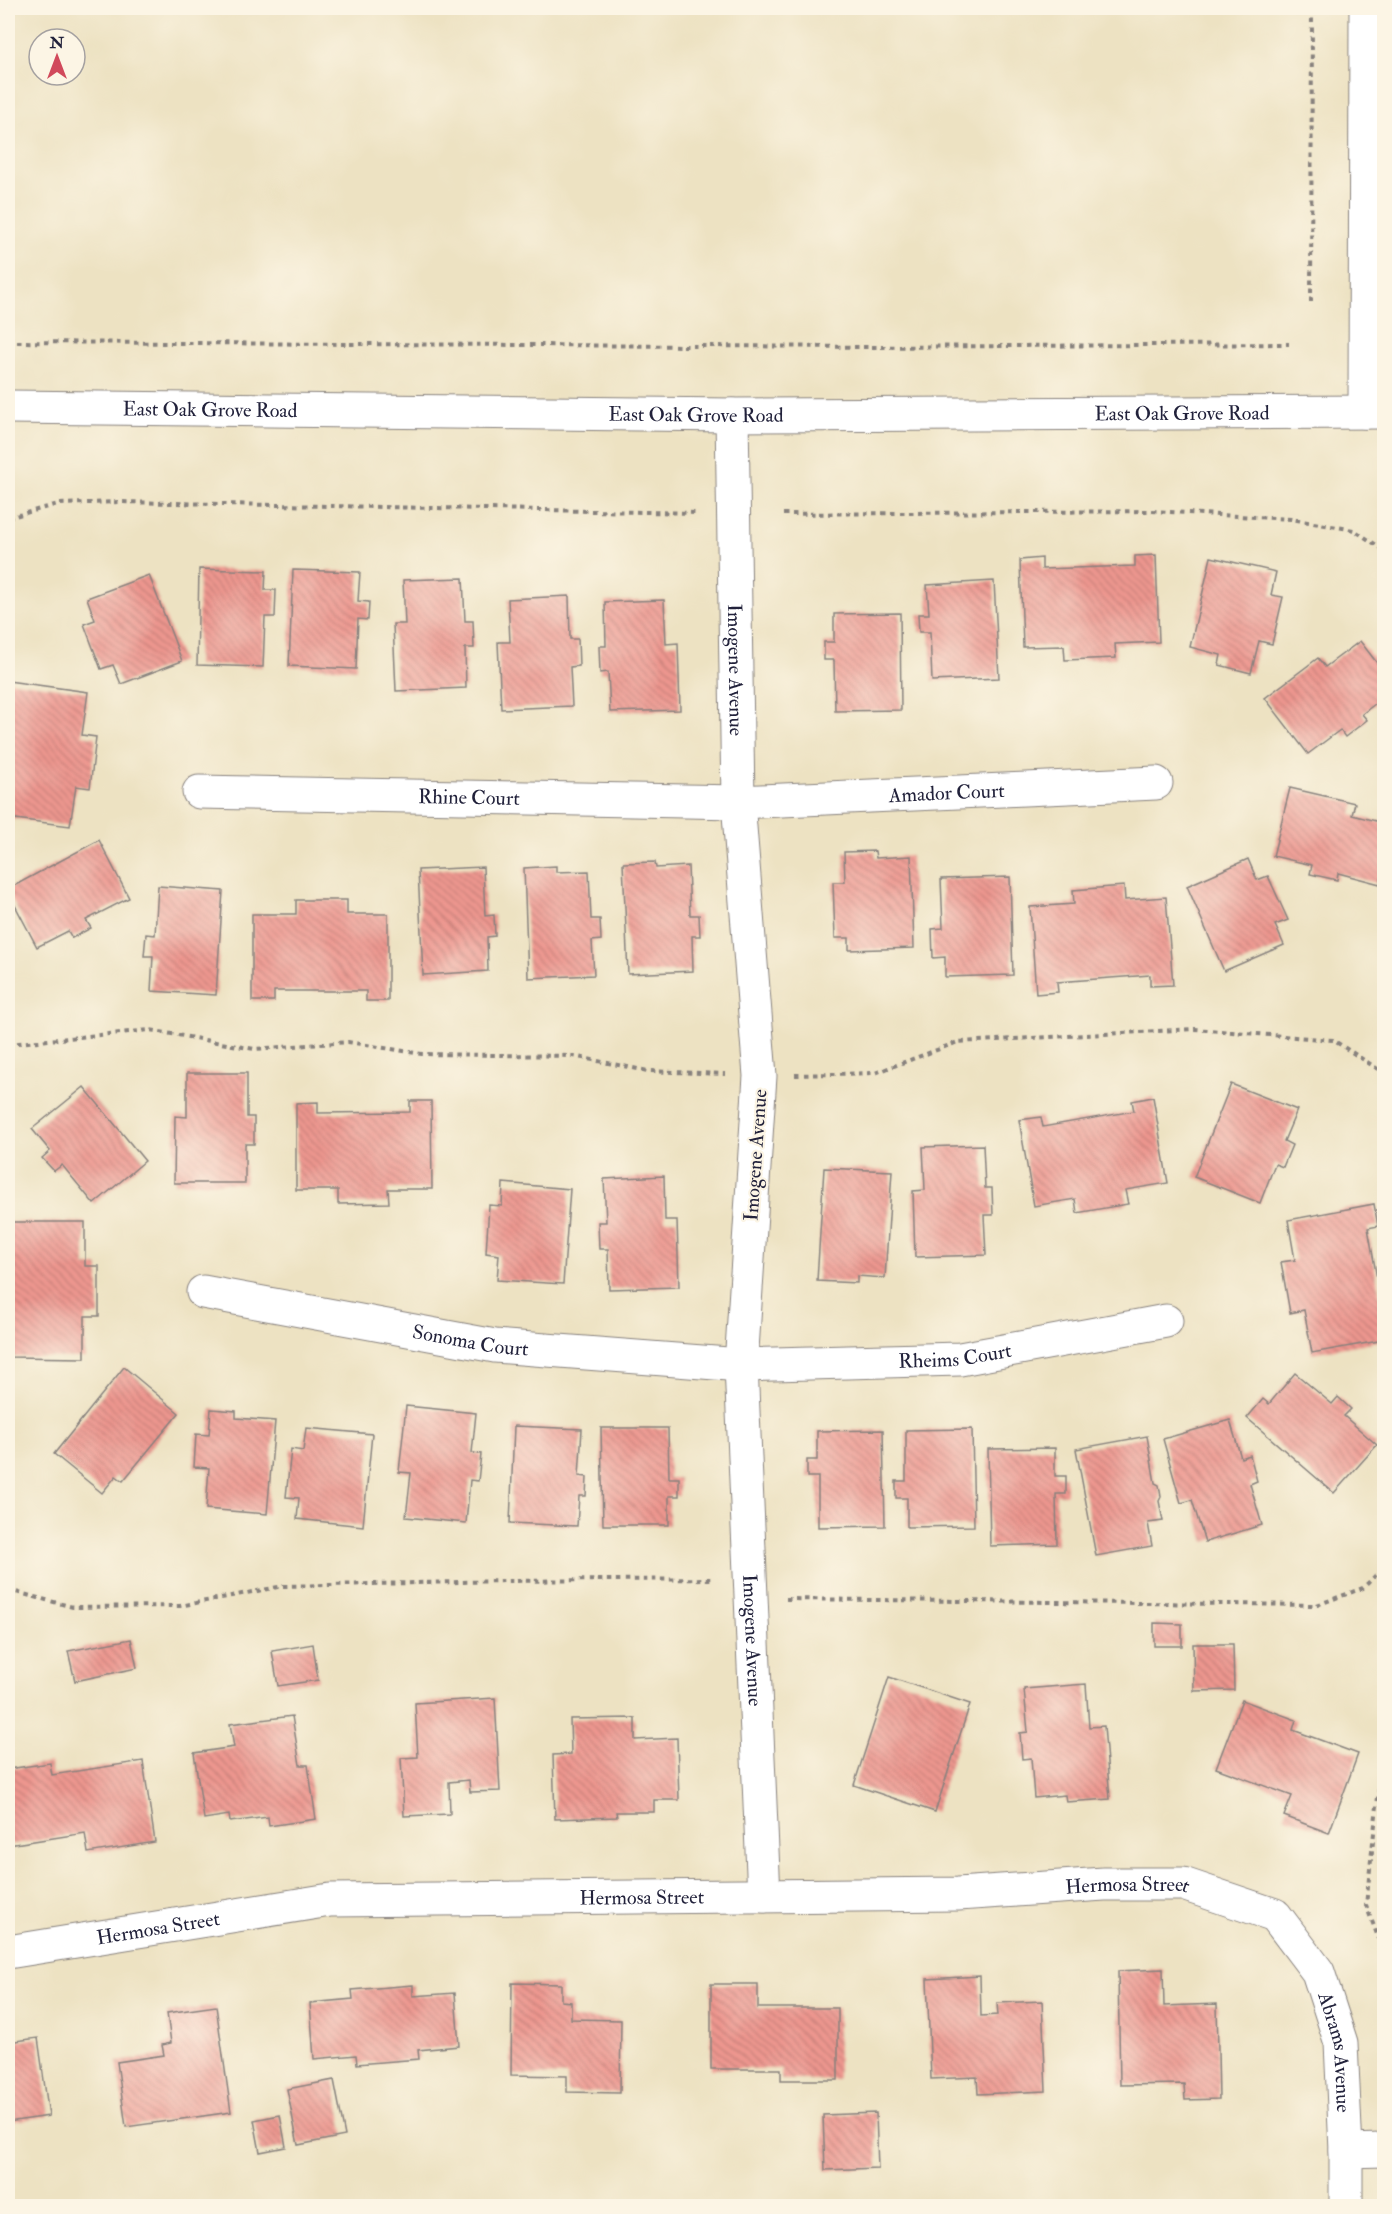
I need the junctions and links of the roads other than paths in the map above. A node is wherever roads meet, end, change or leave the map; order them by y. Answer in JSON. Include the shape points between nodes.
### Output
{"nodes":[{"id":1,"x":1366,"y":8,"type":"edge"},
{"id":2,"x":8,"y":407,"type":"edge"},
{"id":3,"x":1375,"y":412,"type":"edge"},
{"id":4,"x":732,"y":415,"type":"junction"},
{"id":5,"x":1156,"y":783,"type":"dead end"},
{"id":6,"x":199,"y":792,"type":"dead end"},
{"id":7,"x":738,"y":802,"type":"junction"},
{"id":8,"x":203,"y":1292,"type":"dead end"},
{"id":9,"x":1166,"y":1321,"type":"dead end"},
{"id":10,"x":741,"y":1365,"type":"junction"},
{"id":11,"x":764,"y":1896,"type":"junction"},
{"id":12,"x":1275,"y":1915,"type":"joint"},
{"id":13,"x":8,"y":1952,"type":"edge"},
{"id":14,"x":1384,"y":2150,"type":"edge"},
{"id":15,"x":1346,"y":2151,"type":"junction"},
{"id":16,"x":1346,"y":2206,"type":"edge"}],
"edges":[{"from":1,"to":3,"type":"street"},
{"from":2,"to":4,"type":"street","name":"East Oak Grove Road"},
{"from":3,"to":4,"type":"street","name":"East Oak Grove Road"},
{"from":4,"to":7,"type":"street","name":"Imogene Avenue"},
{"from":5,"to":7,"type":"street","name":"Amador Court"},
{"from":6,"to":7,"type":"street","name":"Rhine Court"},
{"from":7,"to":10,"type":"street","name":"Imogene Avenue","via":[[760,1076]]},
{"from":8,"to":10,"type":"street","name":"Sonoma Court","via":[[495,1346]]},
{"from":9,"to":10,"type":"street","name":"Rheims Court","via":[[960,1359]]},
{"from":10,"to":11,"type":"street","name":"Imogene Avenue"},
{"from":11,"to":12,"type":"street","name":"Hermosa Street","via":[[958,1894],[1104,1884],[1183,1884]]},
{"from":11,"to":13,"type":"street","name":"Hermosa Street","via":[[330,1900]]},
{"from":12,"to":15,"type":"street","name":"Abrams Avenue","via":[[1318,1972],[1341,2043]]},
{"from":14,"to":15,"type":"street"},
{"from":15,"to":16,"type":"street","name":"Abrams Avenue"}]}
